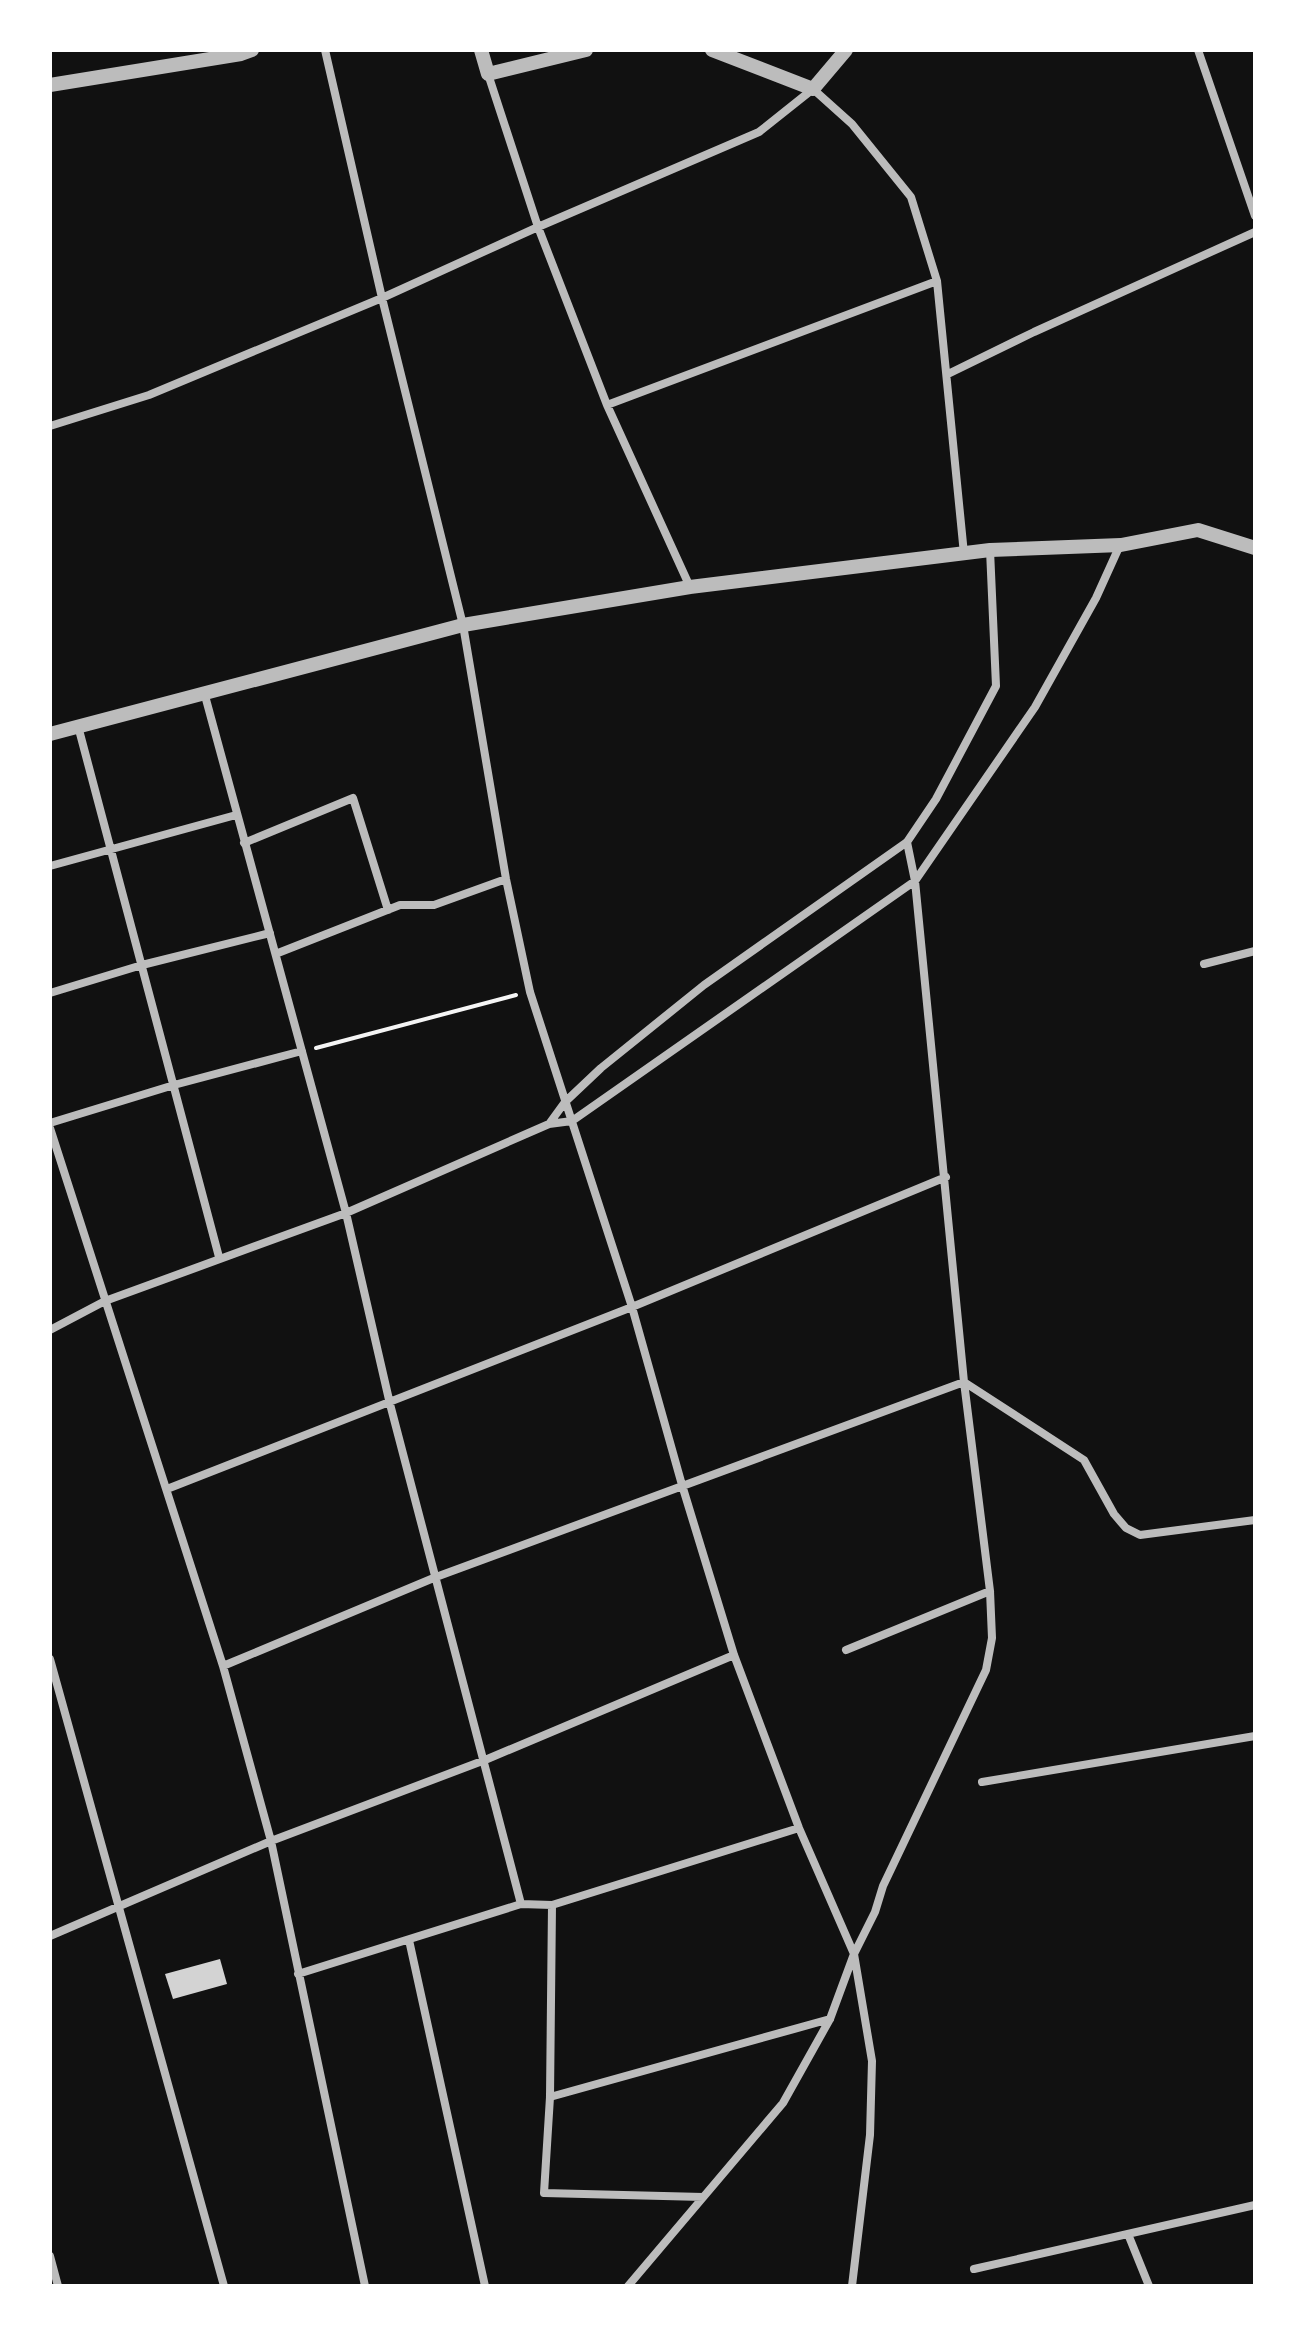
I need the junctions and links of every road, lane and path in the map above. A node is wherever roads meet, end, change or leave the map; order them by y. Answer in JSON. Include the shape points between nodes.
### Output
{"nodes":[{"id":1,"x":252,"y":50,"type":"edge"},
{"id":2,"x":325,"y":50,"type":"edge"},
{"id":3,"x":481,"y":50,"type":"edge"},
{"id":4,"x":586,"y":50,"type":"edge"},
{"id":5,"x":712,"y":50,"type":"edge"},
{"id":6,"x":846,"y":50,"type":"edge"},
{"id":7,"x":1198,"y":50,"type":"edge"},
{"id":8,"x":488,"y":74,"type":"junction"},
{"id":9,"x":50,"y":85,"type":"edge"},
{"id":10,"x":813,"y":89,"type":"junction"},
{"id":11,"x":1255,"y":216,"type":"edge"},
{"id":12,"x":538,"y":227,"type":"junction"},
{"id":13,"x":1255,"y":232,"type":"edge"},
{"id":14,"x":937,"y":281,"type":"junction"},
{"id":15,"x":382,"y":298,"type":"junction"},
{"id":16,"x":948,"y":374,"type":"junction"},
{"id":17,"x":607,"y":405,"type":"junction"},
{"id":18,"x":50,"y":426,"type":"edge"},
{"id":19,"x":1121,"y":545,"type":"junction"},
{"id":20,"x":1255,"y":548,"type":"edge"},
{"id":21,"x":990,"y":550,"type":"junction"},
{"id":22,"x":964,"y":554,"type":"junction"},
{"id":23,"x":690,"y":587,"type":"junction"},
{"id":24,"x":463,"y":625,"type":"junction"},
{"id":25,"x":204,"y":692,"type":"junction"},
{"id":26,"x":78,"y":726,"type":"junction"},
{"id":27,"x":50,"y":734,"type":"edge"},
{"id":28,"x":236,"y":815,"type":"junction"},
{"id":29,"x":907,"y":842,"type":"junction"},
{"id":30,"x":244,"y":843,"type":"junction"},
{"id":31,"x":110,"y":849,"type":"junction"},
{"id":32,"x":50,"y":866,"type":"edge"},
{"id":33,"x":506,"y":879,"type":"junction"},
{"id":34,"x":915,"y":881,"type":"junction"},
{"id":35,"x":388,"y":910,"type":"junction"},
{"id":36,"x":270,"y":933,"type":"junction"},
{"id":37,"x":1255,"y":951,"type":"edge"},
{"id":38,"x":278,"y":953,"type":"junction"},
{"id":39,"x":1204,"y":964,"type":"dead end"},
{"id":40,"x":142,"y":965,"type":"junction"},
{"id":41,"x":530,"y":992,"type":"junction"},
{"id":42,"x":50,"y":993,"type":"edge"},
{"id":43,"x":302,"y":1051,"type":"junction"},
{"id":44,"x":174,"y":1085,"type":"junction"},
{"id":45,"x":565,"y":1102,"type":"junction"},
{"id":46,"x":572,"y":1121,"type":"junction"},
{"id":47,"x":549,"y":1124,"type":"junction"},
{"id":48,"x":50,"y":1126,"type":"edge"},
{"id":49,"x":946,"y":1177,"type":"junction"},
{"id":50,"x":346,"y":1213,"type":"junction"},
{"id":51,"x":219,"y":1257,"type":"junction"},
{"id":52,"x":105,"y":1301,"type":"junction"},
{"id":53,"x":632,"y":1307,"type":"junction"},
{"id":54,"x":50,"y":1330,"type":"edge"},
{"id":55,"x":964,"y":1382,"type":"junction"},
{"id":56,"x":390,"y":1404,"type":"junction"},
{"id":57,"x":682,"y":1485,"type":"junction"},
{"id":58,"x":167,"y":1489,"type":"junction"},
{"id":59,"x":1255,"y":1520,"type":"edge"},
{"id":60,"x":436,"y":1577,"type":"junction"},
{"id":61,"x":990,"y":1591,"type":"junction"},
{"id":62,"x":846,"y":1650,"type":"dead end"},
{"id":63,"x":734,"y":1655,"type":"junction"},
{"id":64,"x":50,"y":1659,"type":"edge"},
{"id":65,"x":223,"y":1666,"type":"junction"},
{"id":66,"x":1255,"y":1736,"type":"edge"},
{"id":67,"x":485,"y":1760,"type":"junction"},
{"id":68,"x":982,"y":1782,"type":"dead end"},
{"id":69,"x":799,"y":1828,"type":"junction"},
{"id":70,"x":271,"y":1841,"type":"junction"},
{"id":71,"x":521,"y":1904,"type":"junction"},
{"id":72,"x":552,"y":1905,"type":"junction"},
{"id":73,"x":118,"y":1907,"type":"junction"},
{"id":74,"x":50,"y":1936,"type":"edge"},
{"id":75,"x":409,"y":1940,"type":"junction"},
{"id":76,"x":854,"y":1954,"type":"junction"},
{"id":77,"x":298,"y":1974,"type":"junction"},
{"id":78,"x":830,"y":2019,"type":"junction"},
{"id":79,"x":550,"y":2097,"type":"junction"},
{"id":80,"x":703,"y":2197,"type":"junction"},
{"id":81,"x":1255,"y":2205,"type":"edge"},
{"id":82,"x":1128,"y":2234,"type":"junction"},
{"id":83,"x":50,"y":2256,"type":"edge"},
{"id":84,"x":974,"y":2269,"type":"dead end"},
{"id":85,"x":58,"y":2286,"type":"edge"},
{"id":86,"x":224,"y":2286,"type":"edge"},
{"id":87,"x":365,"y":2286,"type":"edge"},
{"id":88,"x":485,"y":2286,"type":"edge"},
{"id":89,"x":628,"y":2286,"type":"edge"},
{"id":90,"x":852,"y":2286,"type":"edge"},
{"id":91,"x":1149,"y":2286,"type":"edge"}],
"edges":[{"from":1,"to":9,"type":"street"},
{"from":2,"to":15,"type":"street"},
{"from":3,"to":8,"type":"street"},
{"from":4,"to":8,"type":"street"},
{"from":5,"to":10,"type":"street"},
{"from":6,"to":10,"type":"street"},
{"from":7,"to":11,"type":"street"},
{"from":8,"to":12,"type":"street"},
{"from":10,"to":12,"type":"street","via":[[759,132]]},
{"from":10,"to":14,"type":"street","via":[[852,124],[911,197]]},
{"from":12,"to":15,"type":"street"},
{"from":12,"to":17,"type":"street"},
{"from":13,"to":16,"type":"street"},
{"from":14,"to":16,"type":"street"},
{"from":14,"to":17,"type":"street"},
{"from":15,"to":18,"type":"street","via":[[149,395]]},
{"from":15,"to":24,"type":"street"},
{"from":16,"to":22,"type":"street"},
{"from":17,"to":23,"type":"street"},
{"from":19,"to":20,"type":"street","via":[[1198,530]]},
{"from":19,"to":21,"type":"street"},
{"from":19,"to":34,"type":"street","via":[[1035,707]]},
{"from":21,"to":22,"type":"street"},
{"from":21,"to":29,"type":"street","via":[[996,686]]},
{"from":22,"to":23,"type":"street"},
{"from":23,"to":24,"type":"street"},
{"from":24,"to":25,"type":"street"},
{"from":24,"to":33,"type":"street"},
{"from":25,"to":26,"type":"street"},
{"from":25,"to":28,"type":"street"},
{"from":26,"to":27,"type":"street"},
{"from":26,"to":31,"type":"street"},
{"from":28,"to":30,"type":"street"},
{"from":28,"to":31,"type":"street"},
{"from":29,"to":34,"type":"street"},
{"from":29,"to":45,"type":"street","via":[[704,985]]},
{"from":30,"to":35,"type":"street","via":[[353,798]]},
{"from":30,"to":36,"type":"street"},
{"from":31,"to":32,"type":"street"},
{"from":31,"to":40,"type":"street"},
{"from":33,"to":35,"type":"street","via":[[434,905]]},
{"from":33,"to":41,"type":"street"},
{"from":34,"to":46,"type":"street"},
{"from":34,"to":49,"type":"street"},
{"from":35,"to":38,"type":"street"},
{"from":36,"to":38,"type":"street"},
{"from":36,"to":40,"type":"street"},
{"from":37,"to":39,"type":"street"},
{"from":38,"to":43,"type":"street"},
{"from":40,"to":42,"type":"street"},
{"from":40,"to":44,"type":"street"},
{"from":41,"to":43,"type":"path"},
{"from":41,"to":45,"type":"street"},
{"from":43,"to":44,"type":"street"},
{"from":43,"to":50,"type":"street"},
{"from":44,"to":48,"type":"street"},
{"from":44,"to":51,"type":"street"},
{"from":45,"to":46,"type":"street"},
{"from":45,"to":47,"type":"street"},
{"from":46,"to":47,"type":"street"},
{"from":46,"to":53,"type":"street"},
{"from":47,"to":50,"type":"street"},
{"from":48,"to":52,"type":"street"},
{"from":49,"to":53,"type":"street"},
{"from":49,"to":55,"type":"street"},
{"from":50,"to":51,"type":"street"},
{"from":50,"to":56,"type":"street"},
{"from":51,"to":52,"type":"street"},
{"from":52,"to":54,"type":"street"},
{"from":52,"to":58,"type":"street"},
{"from":53,"to":56,"type":"street"},
{"from":53,"to":57,"type":"street"},
{"from":55,"to":57,"type":"street"},
{"from":55,"to":59,"type":"street","via":[[1084,1460],[1114,1514],[1140,1535]]},
{"from":55,"to":61,"type":"street"},
{"from":56,"to":58,"type":"street"},
{"from":56,"to":60,"type":"street"},
{"from":57,"to":60,"type":"street"},
{"from":57,"to":63,"type":"street"},
{"from":58,"to":65,"type":"street"},
{"from":60,"to":65,"type":"street"},
{"from":60,"to":67,"type":"street"},
{"from":61,"to":62,"type":"street"},
{"from":61,"to":76,"type":"street","via":[[992,1638],[986,1670]]},
{"from":63,"to":67,"type":"street"},
{"from":63,"to":69,"type":"street"},
{"from":64,"to":73,"type":"street"},
{"from":65,"to":70,"type":"street"},
{"from":66,"to":68,"type":"street"},
{"from":67,"to":70,"type":"street"},
{"from":67,"to":71,"type":"street"},
{"from":69,"to":72,"type":"street"},
{"from":69,"to":76,"type":"street"},
{"from":70,"to":73,"type":"street"},
{"from":70,"to":77,"type":"street"},
{"from":71,"to":72,"type":"street"},
{"from":71,"to":75,"type":"street"},
{"from":72,"to":79,"type":"street"},
{"from":73,"to":74,"type":"street"},
{"from":73,"to":86,"type":"street"},
{"from":75,"to":77,"type":"street"},
{"from":75,"to":88,"type":"street"},
{"from":76,"to":78,"type":"street"},
{"from":76,"to":90,"type":"street","via":[[872,2061],[870,2135]]},
{"from":77,"to":87,"type":"street"},
{"from":78,"to":79,"type":"street"},
{"from":78,"to":80,"type":"street","via":[[783,2103]]},
{"from":79,"to":80,"type":"street","via":[[544,2193]]},
{"from":80,"to":89,"type":"street"},
{"from":81,"to":82,"type":"street"},
{"from":82,"to":84,"type":"street"},
{"from":82,"to":91,"type":"street"},
{"from":83,"to":85,"type":"street"}]}
